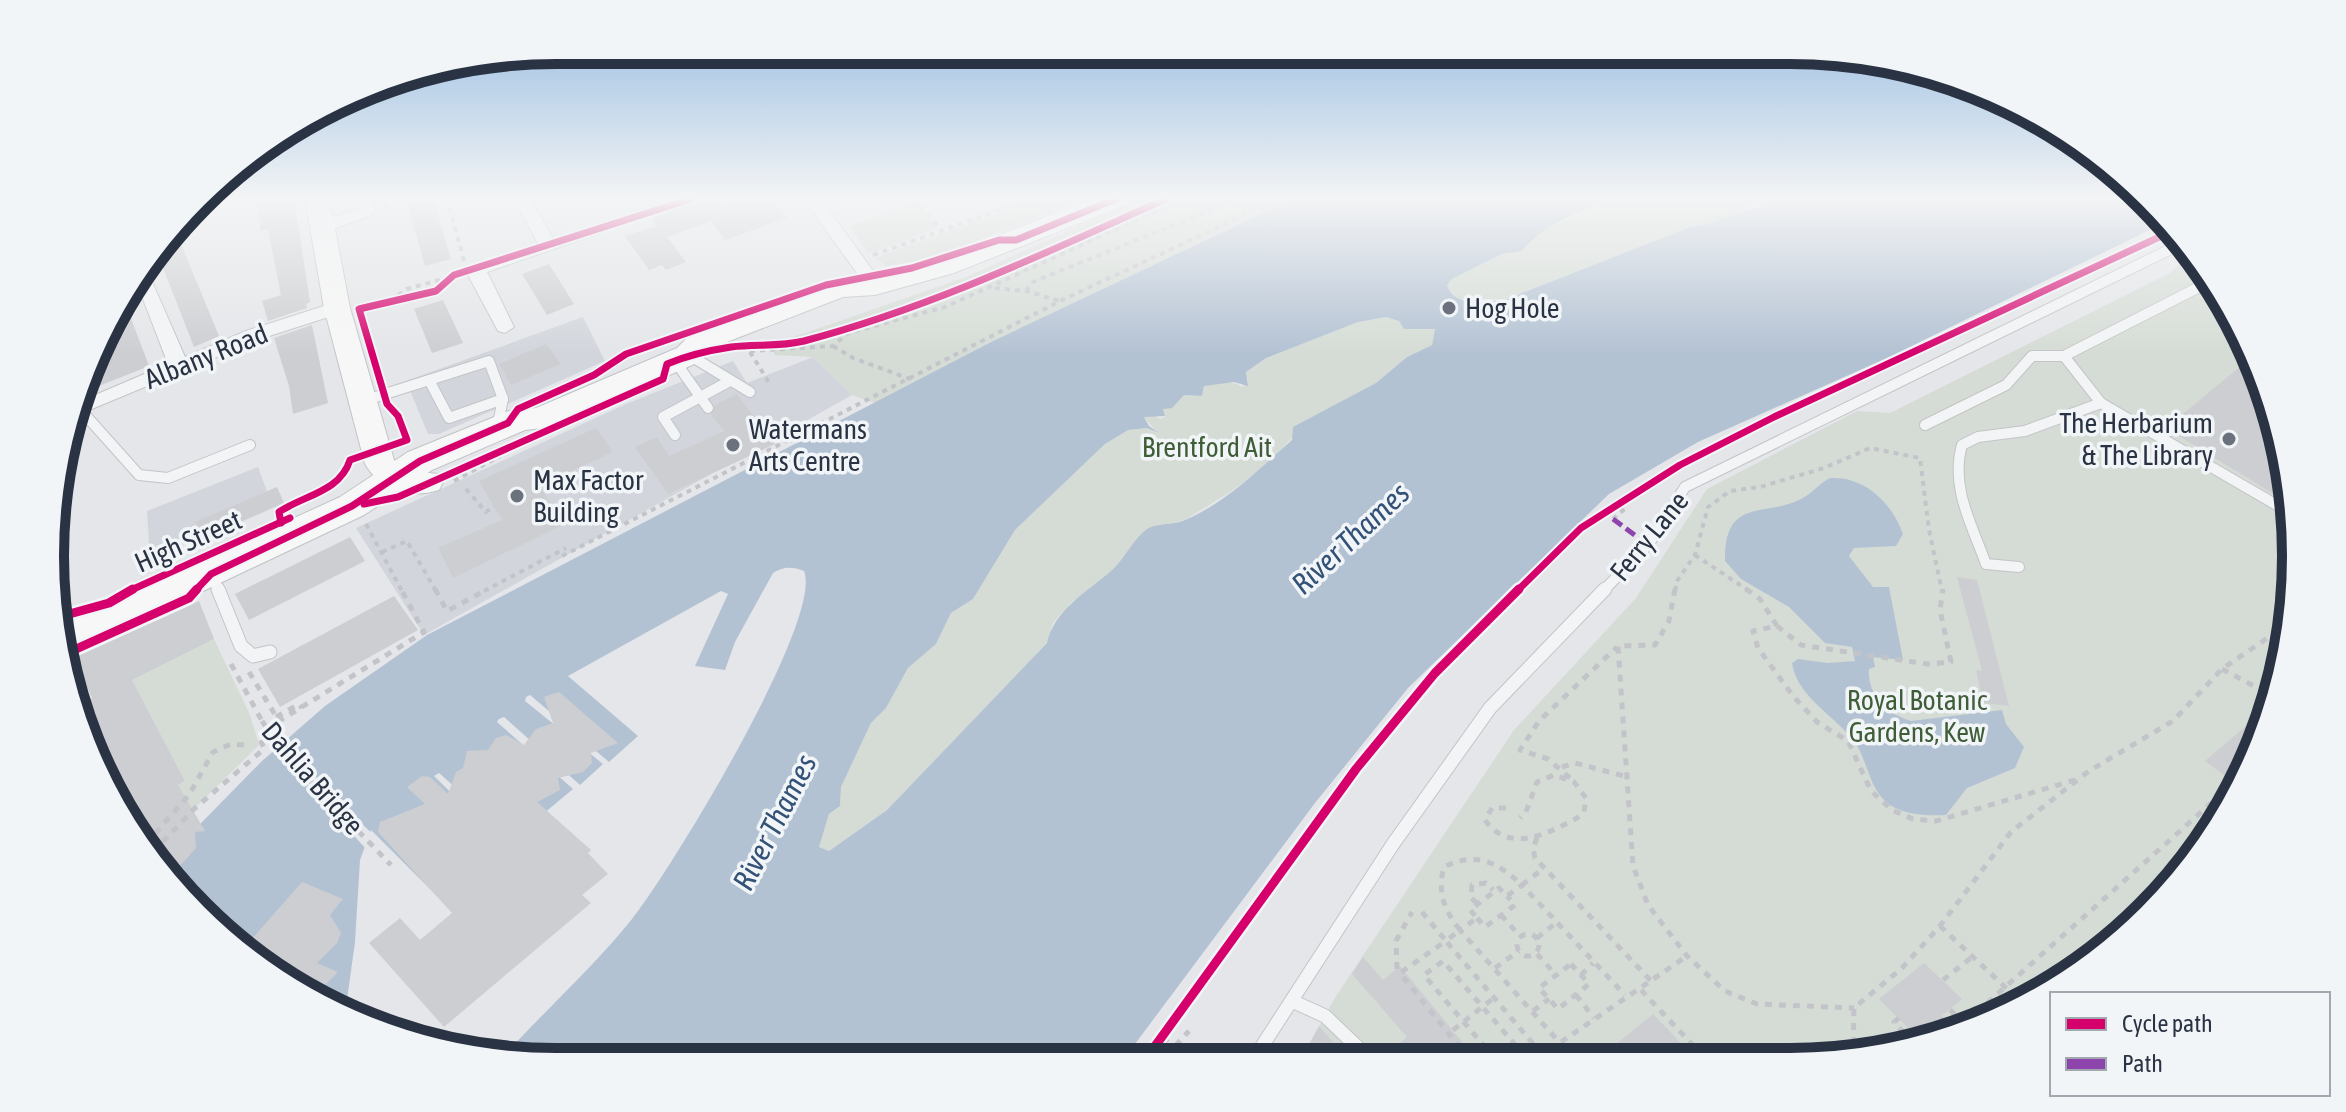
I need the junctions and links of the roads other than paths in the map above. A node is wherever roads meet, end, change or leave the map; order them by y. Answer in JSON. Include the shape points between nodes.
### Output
{"nodes":[{"id":1,"x":329,"y":250,"type":"edge"},
{"id":2,"x":531,"y":250,"type":"edge"},
{"id":3,"x":848,"y":250,"type":"edge"},
{"id":4,"x":993,"y":250,"type":"edge"},
{"id":5,"x":2169,"y":250,"type":"edge"},
{"id":6,"x":146,"y":284,"type":"edge"},
{"id":7,"x":875,"y":286,"type":"junction"},
{"id":8,"x":2201,"y":286,"type":"edge"},
{"id":9,"x":348,"y":309,"type":"junction"},
{"id":10,"x":505,"y":327,"type":"dead end"},
{"id":11,"x":2064,"y":356,"type":"junction"},
{"id":12,"x":682,"y":358,"type":"junction"},
{"id":13,"x":179,"y":366,"type":"junction"},
{"id":14,"x":429,"y":380,"type":"junction"},
{"id":15,"x":728,"y":382,"type":"junction"},
{"id":16,"x":750,"y":392,"type":"dead end"},
{"id":17,"x":701,"y":396,"type":"junction"},
{"id":18,"x":362,"y":402,"type":"junction"},
{"id":19,"x":2101,"y":403,"type":"junction"},
{"id":20,"x":88,"y":406,"type":"edge"},
{"id":21,"x":708,"y":408,"type":"dead end"},
{"id":22,"x":85,"y":416,"type":"edge"},
{"id":23,"x":1925,"y":425,"type":"dead end"},
{"id":24,"x":675,"y":435,"type":"dead end"},
{"id":25,"x":250,"y":445,"type":"dead end"},
{"id":26,"x":494,"y":449,"type":"junction"},
{"id":27,"x":391,"y":478,"type":"junction"},
{"id":28,"x":428,"y":482,"type":"junction"},
{"id":29,"x":2279,"y":507,"type":"edge"},
{"id":30,"x":358,"y":514,"type":"junction"},
{"id":31,"x":2019,"y":567,"type":"dead end"},
{"id":32,"x":211,"y":574,"type":"junction"},
{"id":33,"x":71,"y":638,"type":"edge"},
{"id":34,"x":270,"y":652,"type":"dead end"},
{"id":35,"x":1292,"y":1001,"type":"junction"},
{"id":36,"x":1261,"y":1048,"type":"edge"},
{"id":37,"x":1358,"y":1048,"type":"edge"}],
"edges":[{"from":1,"to":9,"type":"main road"},
{"from":2,"to":10,"type":"street","via":[[479,269],[477,275]]},
{"from":3,"to":7,"type":"street"},
{"from":4,"to":7,"type":"main road"},
{"from":5,"to":35,"type":"lane","name":"Ferry Lane","via":[[1685,487],[1648,545],[1490,708],[1393,844]]},
{"from":6,"to":13,"type":"street"},
{"from":7,"to":12,"type":"main road","via":[[853,303],[745,347]]},
{"from":7,"to":12,"type":"main road","via":[[822,294],[703,340]]},
{"from":8,"to":11,"type":"lane"},
{"from":9,"to":13,"type":"street","name":"Albany Road","via":[[253,335]]},
{"from":9,"to":18,"type":"main road"},
{"from":11,"to":19,"type":"lane"},
{"from":11,"to":23,"type":"lane","via":[[2032,356],[2006,385]]},
{"from":12,"to":15,"type":"lane"},
{"from":12,"to":17,"type":"lane"},
{"from":12,"to":26,"type":"main road","via":[[540,419],[527,433]]},
{"from":13,"to":20,"type":"street","name":"Albany Road"},
{"from":14,"to":18,"type":"lane"},
{"from":14,"to":26,"type":"lane","via":[[449,418],[460,417]]},
{"from":14,"to":26,"type":"lane","via":[[489,361]]},
{"from":15,"to":16,"type":"lane"},
{"from":15,"to":17,"type":"lane"},
{"from":17,"to":21,"type":"lane"},
{"from":17,"to":24,"type":"lane","via":[[663,417]]},
{"from":18,"to":27,"type":"main road","via":[[380,464]]},
{"from":19,"to":29,"type":"lane"},
{"from":19,"to":31,"type":"lane","via":[[2025,431],[1978,437],[1962,445],[1956,459],[1958,482],[1986,564]]},
{"from":22,"to":25,"type":"lane","via":[[139,475],[168,478]]},
{"from":26,"to":27,"type":"main road"},
{"from":26,"to":28,"type":"main road"},
{"from":27,"to":28,"type":"main road"},
{"from":27,"to":30,"type":"main road"},
{"from":28,"to":30,"type":"main road"},
{"from":30,"to":32,"type":"main road"},
{"from":32,"to":33,"type":"main road"},
{"from":32,"to":34,"type":"lane","via":[[241,646],[253,656]]},
{"from":35,"to":36,"type":"lane","name":"Ferry Lane"},
{"from":35,"to":37,"type":"lane","via":[[1325,1016]]}]}
